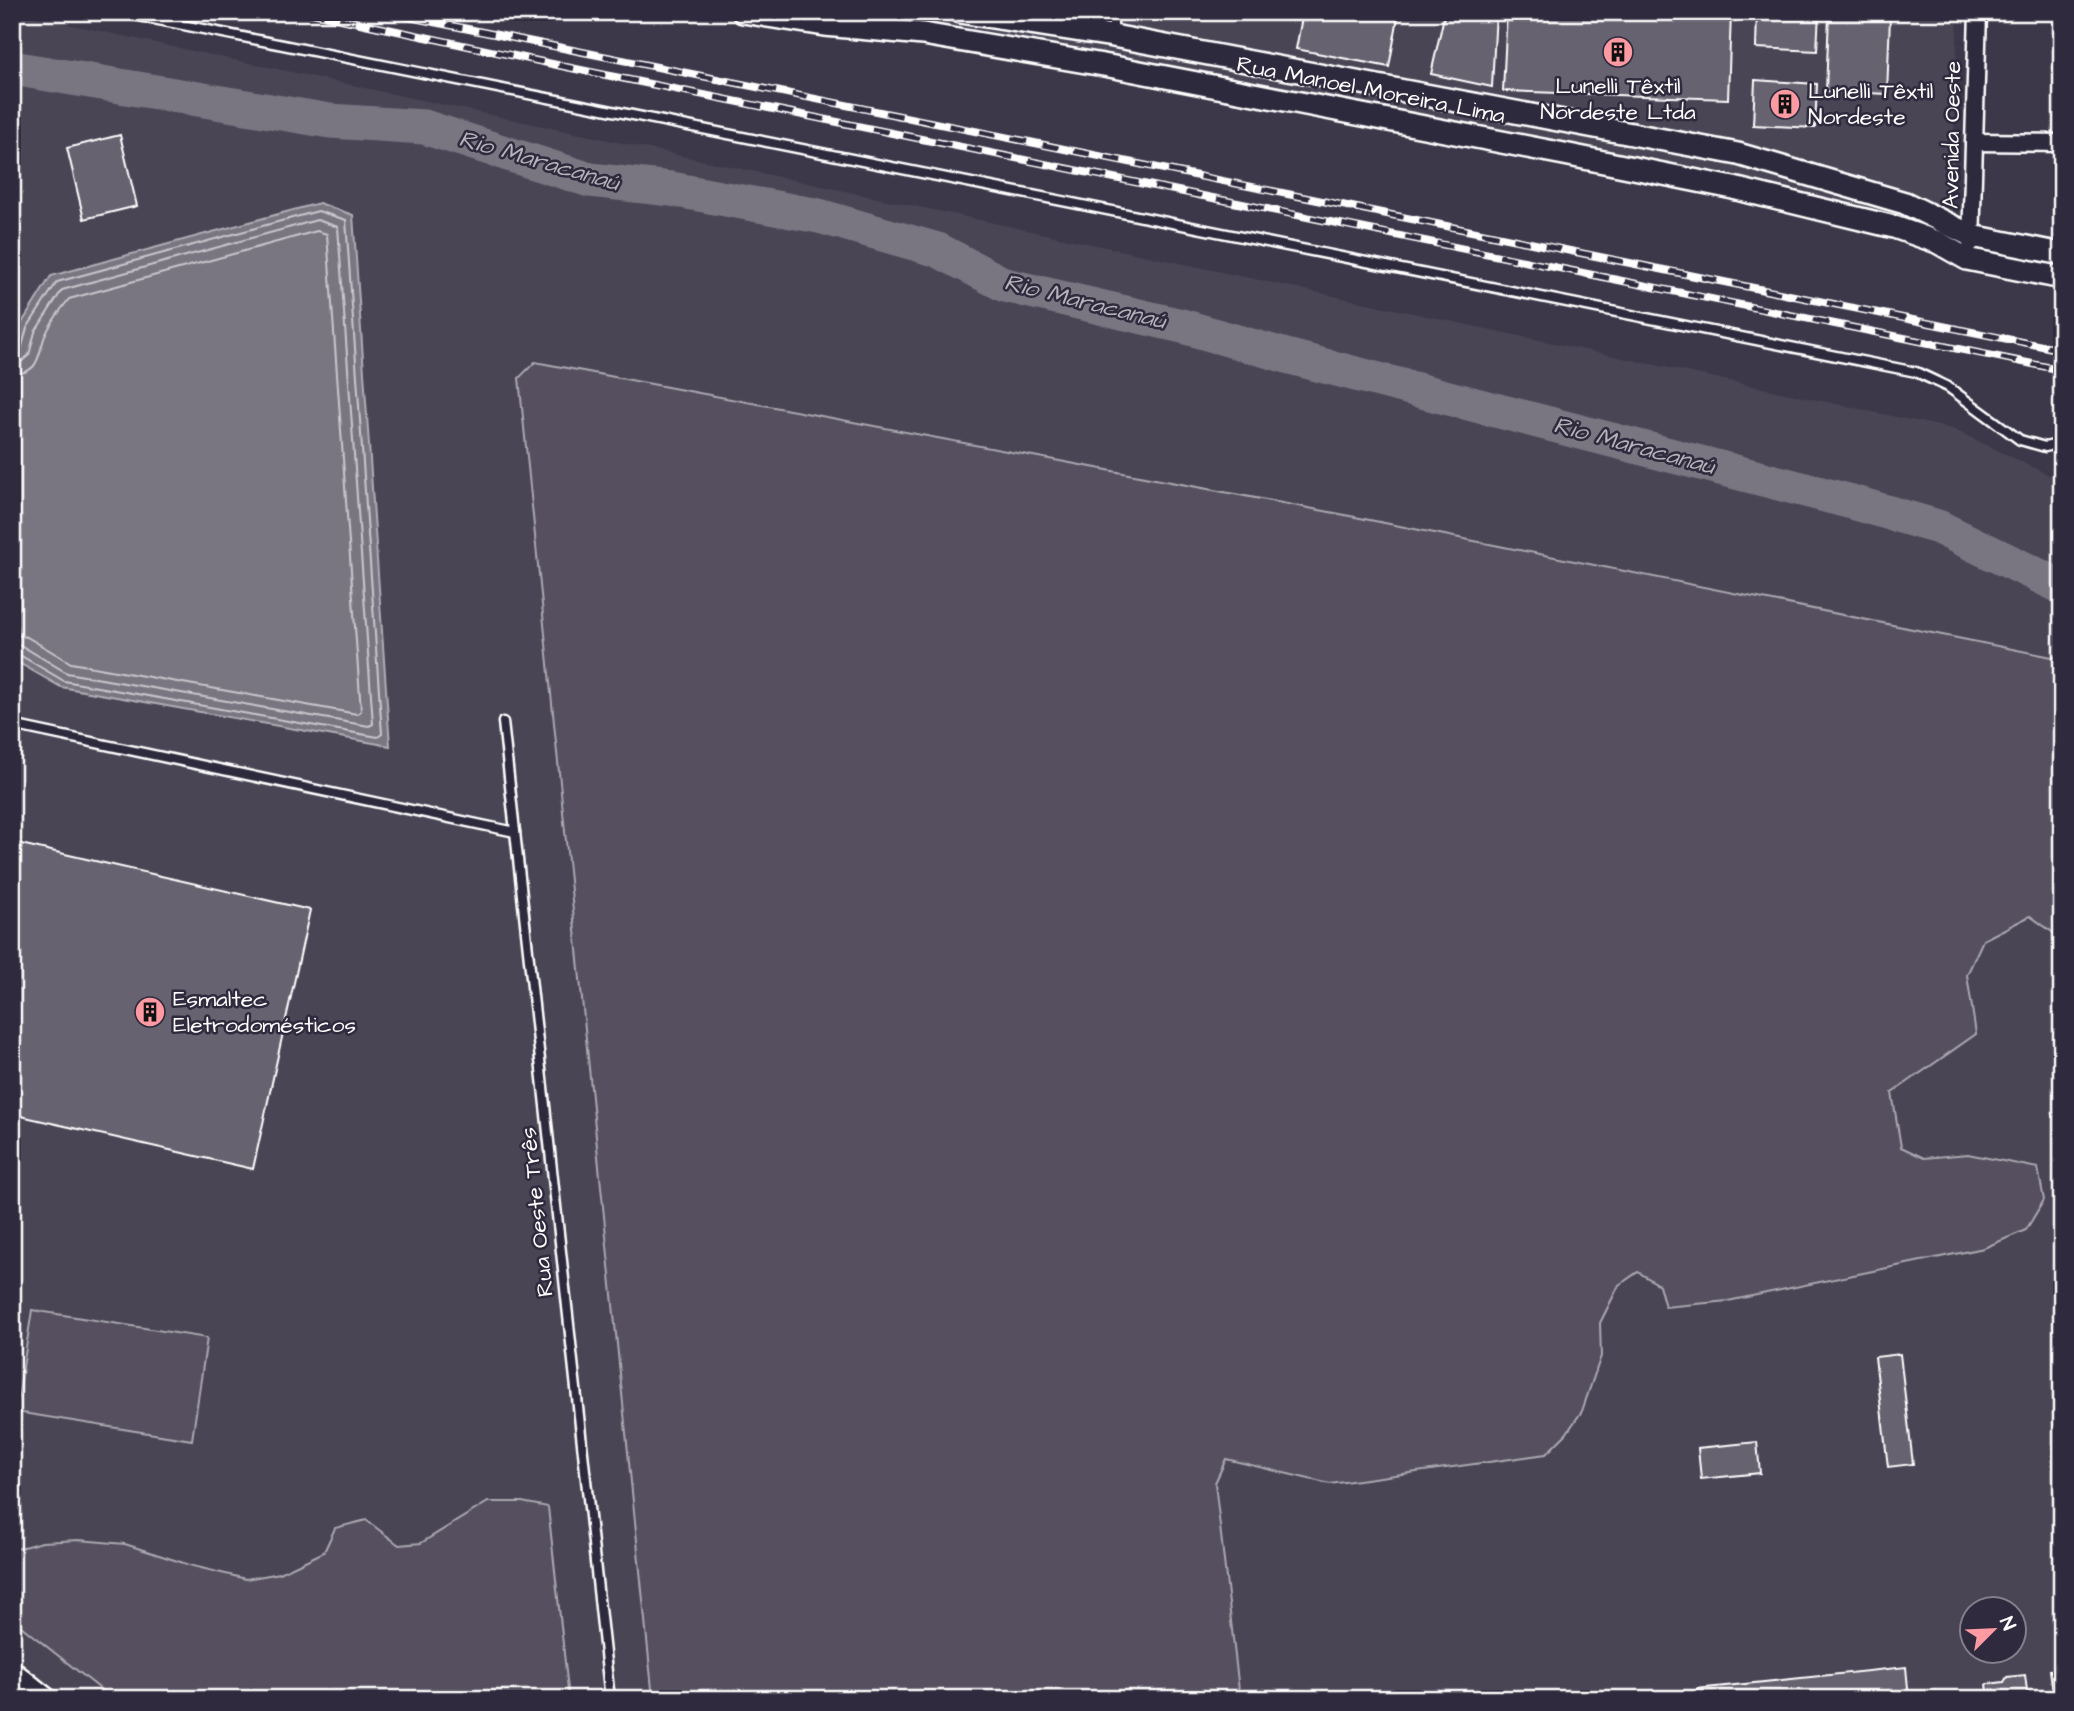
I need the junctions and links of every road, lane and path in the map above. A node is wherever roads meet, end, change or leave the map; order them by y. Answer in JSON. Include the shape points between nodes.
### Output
{"nodes":[{"id":1,"x":118,"y":12,"type":"edge"},
{"id":2,"x":743,"y":12,"type":"edge"},
{"id":3,"x":960,"y":12,"type":"edge"},
{"id":4,"x":1114,"y":12,"type":"edge"},
{"id":5,"x":1978,"y":12,"type":"edge"},
{"id":6,"x":1113,"y":36,"type":"junction"},
{"id":7,"x":1974,"y":142,"type":"junction"},
{"id":8,"x":2062,"y":143,"type":"edge"},
{"id":9,"x":1738,"y":154,"type":"junction"},
{"id":10,"x":1733,"y":188,"type":"junction"},
{"id":11,"x":1972,"y":236,"type":"junction"},
{"id":12,"x":2062,"y":254,"type":"edge"},
{"id":13,"x":1968,"y":259,"type":"junction"},
{"id":14,"x":2062,"y":278,"type":"edge"},
{"id":15,"x":2062,"y":443,"type":"edge"},
{"id":16,"x":503,"y":722,"type":"dead end"},
{"id":17,"x":12,"y":725,"type":"edge"},
{"id":18,"x":515,"y":832,"type":"junction"},
{"id":19,"x":12,"y":1672,"type":"edge"},
{"id":20,"x":46,"y":1699,"type":"edge"},
{"id":21,"x":610,"y":1699,"type":"edge"}],
"edges":[{"from":1,"to":15,"type":"lane","via":[[1916,372],[1948,387],[2020,440],[2045,447]]},
{"from":2,"to":10,"type":"street","name":"Rua Manoel Moreira Lima","via":[[923,34],[1109,66]]},
{"from":3,"to":6,"type":"street","name":"Rua Manoel Moreira Lima"},
{"from":4,"to":6,"type":"lane"},
{"from":5,"to":7,"type":"street","name":"Avenida Oeste"},
{"from":6,"to":9,"type":"street","name":"Rua Manoel Moreira Lima"},
{"from":7,"to":8,"type":"street"},
{"from":7,"to":11,"type":"street","name":"Avenida Oeste"},
{"from":9,"to":10,"type":"street"},
{"from":9,"to":11,"type":"street","name":"Rua Manoel Moreira Lima","via":[[1905,203]]},
{"from":10,"to":13,"type":"street","name":"Rua Manoel Moreira Lima","via":[[1894,227]]},
{"from":11,"to":12,"type":"street","name":"Rua Manoel Moreira Lima"},
{"from":11,"to":13,"type":"street","name":"Avenida Oeste"},
{"from":13,"to":14,"type":"street","name":"Rua Manoel Moreira Lima"},
{"from":16,"to":18,"type":"lane","name":"Rua Oeste Três"},
{"from":17,"to":18,"type":"lane"},
{"from":18,"to":21,"type":"lane","name":"Rua Oeste Três"},
{"from":19,"to":20,"type":"street"}]}
